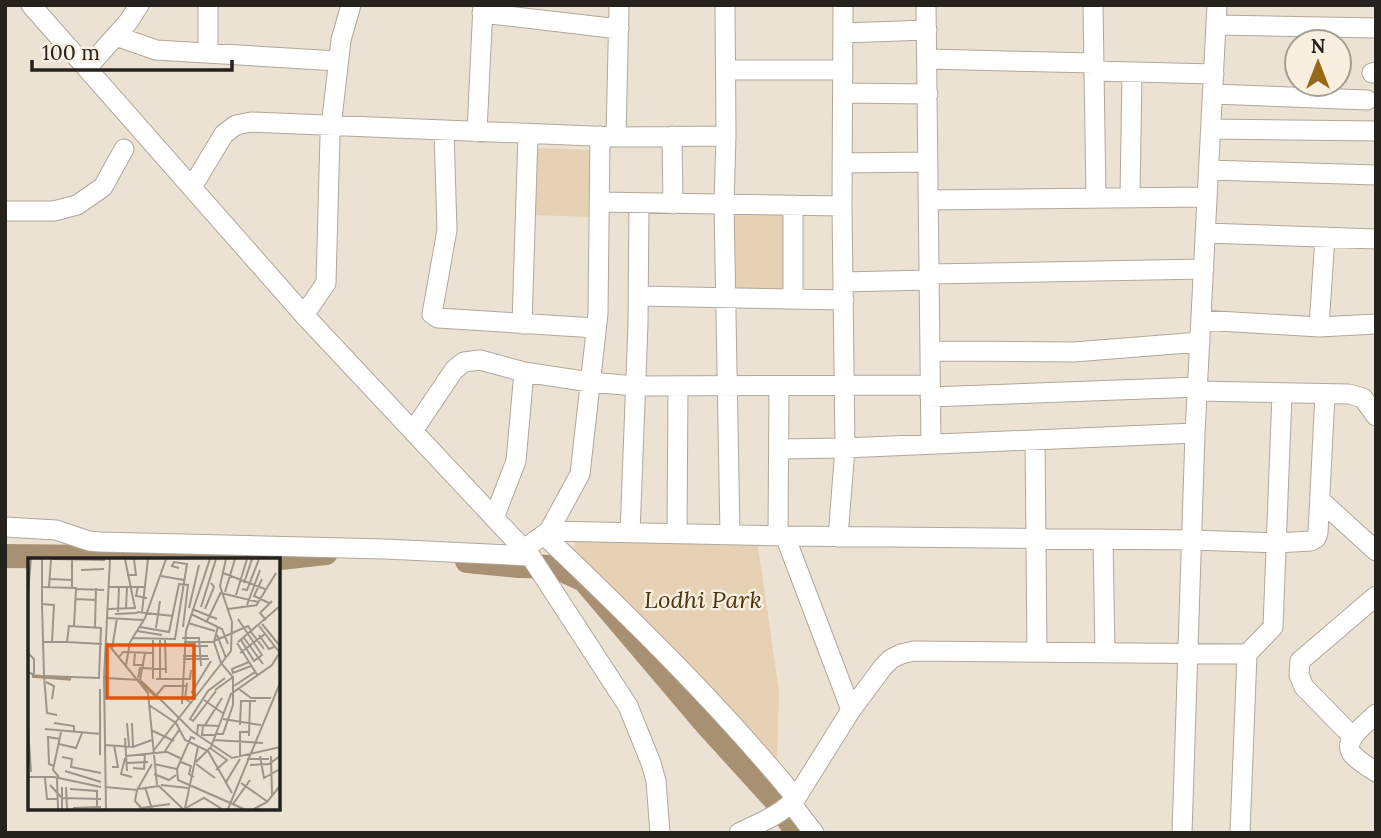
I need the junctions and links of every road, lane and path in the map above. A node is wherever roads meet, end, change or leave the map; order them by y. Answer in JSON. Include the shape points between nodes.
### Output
{"nodes":[{"id":1,"x":31,"y":5,"type":"edge"},
{"id":2,"x":139,"y":5,"type":"edge"},
{"id":3,"x":208,"y":5,"type":"edge"},
{"id":4,"x":351,"y":5,"type":"edge"},
{"id":5,"x":619,"y":5,"type":"edge"},
{"id":6,"x":726,"y":5,"type":"edge"},
{"id":7,"x":843,"y":5,"type":"edge"},
{"id":8,"x":926,"y":5,"type":"edge"},
{"id":9,"x":1093,"y":5,"type":"edge"},
{"id":10,"x":482,"y":9,"type":"edge"},
{"id":11,"x":1217,"y":15,"type":"edge"},
{"id":12,"x":1376,"y":28,"type":"edge"},
{"id":13,"x":619,"y":29,"type":"junction"},
{"id":14,"x":927,"y":30,"type":"junction"},
{"id":15,"x":843,"y":33,"type":"junction"},
{"id":16,"x":116,"y":36,"type":"junction"},
{"id":17,"x":208,"y":53,"type":"junction"},
{"id":18,"x":927,"y":59,"type":"junction"},
{"id":19,"x":338,"y":61,"type":"junction"},
{"id":20,"x":1094,"y":67,"type":"junction"},
{"id":21,"x":87,"y":68,"type":"junction"},
{"id":22,"x":726,"y":70,"type":"junction"},
{"id":23,"x":843,"y":70,"type":"junction"},
{"id":24,"x":1132,"y":72,"type":"junction"},
{"id":25,"x":1214,"y":74,"type":"junction"},
{"id":26,"x":843,"y":93,"type":"junction"},
{"id":27,"x":928,"y":94,"type":"junction"},
{"id":28,"x":1213,"y":94,"type":"junction"},
{"id":29,"x":1367,"y":100,"type":"dead end"},
{"id":30,"x":331,"y":126,"type":"junction"},
{"id":31,"x":1211,"y":129,"type":"junction"},
{"id":32,"x":443,"y":131,"type":"junction"},
{"id":33,"x":1376,"y":131,"type":"edge"},
{"id":34,"x":477,"y":132,"type":"junction"},
{"id":35,"x":528,"y":134,"type":"junction"},
{"id":36,"x":672,"y":136,"type":"junction"},
{"id":37,"x":726,"y":136,"type":"junction"},
{"id":38,"x":608,"y":137,"type":"junction"},
{"id":39,"x":124,"y":149,"type":"dead end"},
{"id":40,"x":928,"y":162,"type":"junction"},
{"id":41,"x":842,"y":163,"type":"junction"},
{"id":42,"x":1209,"y":170,"type":"junction"},
{"id":43,"x":1376,"y":175,"type":"edge"},
{"id":44,"x":192,"y":187,"type":"junction"},
{"id":45,"x":1130,"y":197,"type":"junction"},
{"id":46,"x":1208,"y":197,"type":"junction"},
{"id":47,"x":1096,"y":198,"type":"junction"},
{"id":48,"x":928,"y":200,"type":"junction"},
{"id":49,"x":599,"y":202,"type":"junction"},
{"id":50,"x":639,"y":203,"type":"junction"},
{"id":51,"x":673,"y":204,"type":"junction"},
{"id":52,"x":724,"y":204,"type":"junction"},
{"id":53,"x":793,"y":205,"type":"junction"},
{"id":54,"x":842,"y":206,"type":"junction"},
{"id":55,"x":5,"y":211,"type":"edge"},
{"id":56,"x":1205,"y":233,"type":"junction"},
{"id":57,"x":1325,"y":237,"type":"junction"},
{"id":58,"x":1376,"y":239,"type":"edge"},
{"id":59,"x":1204,"y":269,"type":"junction"},
{"id":60,"x":929,"y":277,"type":"junction"},
{"id":61,"x":843,"y":291,"type":"junction"},
{"id":62,"x":638,"y":296,"type":"junction"},
{"id":63,"x":726,"y":298,"type":"junction"},
{"id":64,"x":793,"y":299,"type":"junction"},
{"id":65,"x":304,"y":315,"type":"junction"},
{"id":66,"x":1201,"y":320,"type":"junction"},
{"id":67,"x":522,"y":324,"type":"junction"},
{"id":68,"x":1376,"y":324,"type":"edge"},
{"id":69,"x":1319,"y":327,"type":"junction"},
{"id":70,"x":596,"y":328,"type":"junction"},
{"id":71,"x":1200,"y":342,"type":"junction"},
{"id":72,"x":930,"y":351,"type":"junction"},
{"id":73,"x":524,"y":372,"type":"junction"},
{"id":74,"x":590,"y":382,"type":"junction"},
{"id":75,"x":635,"y":386,"type":"junction"},
{"id":76,"x":678,"y":386,"type":"junction"},
{"id":77,"x":727,"y":386,"type":"junction"},
{"id":78,"x":779,"y":387,"type":"junction"},
{"id":79,"x":845,"y":387,"type":"junction"},
{"id":80,"x":1198,"y":389,"type":"junction"},
{"id":81,"x":930,"y":391,"type":"junction"},
{"id":82,"x":1282,"y":394,"type":"junction"},
{"id":83,"x":1325,"y":394,"type":"junction"},
{"id":84,"x":1376,"y":416,"type":"edge"},
{"id":85,"x":413,"y":431,"type":"junction"},
{"id":86,"x":1195,"y":433,"type":"junction"},
{"id":87,"x":1035,"y":440,"type":"junction"},
{"id":88,"x":931,"y":444,"type":"junction"},
{"id":89,"x":845,"y":448,"type":"junction"},
{"id":90,"x":779,"y":449,"type":"junction"},
{"id":91,"x":1320,"y":500,"type":"junction"},
{"id":92,"x":494,"y":518,"type":"junction"},
{"id":93,"x":5,"y":527,"type":"edge"},
{"id":94,"x":546,"y":533,"type":"junction"},
{"id":95,"x":630,"y":533,"type":"junction"},
{"id":96,"x":677,"y":534,"type":"junction"},
{"id":97,"x":730,"y":535,"type":"junction"},
{"id":98,"x":781,"y":536,"type":"junction"},
{"id":99,"x":838,"y":537,"type":"junction"},
{"id":100,"x":1036,"y":538,"type":"junction"},
{"id":101,"x":1103,"y":539,"type":"junction"},
{"id":102,"x":1192,"y":540,"type":"junction"},
{"id":103,"x":1276,"y":543,"type":"junction"},
{"id":104,"x":1376,"y":551,"type":"edge"},
{"id":105,"x":532,"y":559,"type":"junction"},
{"id":106,"x":1376,"y":596,"type":"edge"},
{"id":107,"x":1037,"y":652,"type":"junction"},
{"id":108,"x":1105,"y":653,"type":"junction"},
{"id":109,"x":1188,"y":653,"type":"junction"},
{"id":110,"x":1247,"y":654,"type":"junction"},
{"id":111,"x":851,"y":710,"type":"junction"},
{"id":112,"x":1376,"y":714,"type":"edge"},
{"id":113,"x":1353,"y":737,"type":"junction"},
{"id":114,"x":1376,"y":772,"type":"edge"},
{"id":115,"x":787,"y":806,"type":"junction"},
{"id":116,"x":660,"y":833,"type":"edge"},
{"id":117,"x":739,"y":833,"type":"edge"},
{"id":118,"x":814,"y":833,"type":"edge"},
{"id":119,"x":1182,"y":833,"type":"edge"},
{"id":120,"x":1241,"y":833,"type":"edge"}],
"edges":[{"from":1,"to":21,"type":"street"},
{"from":2,"to":16,"type":"street"},
{"from":3,"to":17,"type":"street"},
{"from":4,"to":19,"type":"street"},
{"from":5,"to":13,"type":"street"},
{"from":6,"to":22,"type":"street"},
{"from":7,"to":15,"type":"street"},
{"from":8,"to":14,"type":"street"},
{"from":9,"to":20,"type":"street"},
{"from":10,"to":13,"type":"street"},
{"from":10,"to":34,"type":"street"},
{"from":11,"to":12,"type":"street"},
{"from":11,"to":25,"type":"street"},
{"from":13,"to":38,"type":"street"},
{"from":14,"to":15,"type":"street"},
{"from":14,"to":18,"type":"street"},
{"from":15,"to":23,"type":"street"},
{"from":16,"to":17,"type":"street","via":[[156,50]]},
{"from":16,"to":21,"type":"street"},
{"from":17,"to":19,"type":"street"},
{"from":18,"to":20,"type":"street"},
{"from":18,"to":27,"type":"street"},
{"from":19,"to":30,"type":"street"},
{"from":20,"to":24,"type":"street"},
{"from":20,"to":47,"type":"street"},
{"from":21,"to":44,"type":"street"},
{"from":22,"to":23,"type":"street"},
{"from":22,"to":37,"type":"street"},
{"from":23,"to":26,"type":"street"},
{"from":24,"to":25,"type":"street"},
{"from":24,"to":45,"type":"street"},
{"from":25,"to":28,"type":"street"},
{"from":26,"to":27,"type":"street"},
{"from":26,"to":41,"type":"street"},
{"from":27,"to":40,"type":"street"},
{"from":28,"to":29,"type":"street"},
{"from":28,"to":31,"type":"street"},
{"from":30,"to":32,"type":"street"},
{"from":30,"to":44,"type":"street","via":[[236,125],[224,134]]},
{"from":30,"to":65,"type":"street","via":[[326,284]]},
{"from":31,"to":33,"type":"street"},
{"from":31,"to":42,"type":"street"},
{"from":32,"to":34,"type":"street"},
{"from":32,"to":67,"type":"street","via":[[447,230],[432,314]]},
{"from":34,"to":35,"type":"street"},
{"from":35,"to":38,"type":"street"},
{"from":35,"to":67,"type":"street"},
{"from":36,"to":37,"type":"street"},
{"from":36,"to":38,"type":"street"},
{"from":36,"to":51,"type":"street"},
{"from":37,"to":52,"type":"street"},
{"from":38,"to":49,"type":"street"},
{"from":39,"to":55,"type":"street","via":[[103,187],[77,205],[54,211]]},
{"from":40,"to":41,"type":"street"},
{"from":40,"to":48,"type":"street"},
{"from":41,"to":54,"type":"street"},
{"from":42,"to":43,"type":"street"},
{"from":42,"to":46,"type":"street"},
{"from":44,"to":65,"type":"street"},
{"from":45,"to":46,"type":"street"},
{"from":45,"to":47,"type":"street"},
{"from":46,"to":56,"type":"street"},
{"from":47,"to":48,"type":"street"},
{"from":48,"to":60,"type":"street"},
{"from":49,"to":50,"type":"street"},
{"from":49,"to":70,"type":"street"},
{"from":50,"to":51,"type":"street"},
{"from":50,"to":62,"type":"street"},
{"from":51,"to":52,"type":"street"},
{"from":52,"to":53,"type":"street"},
{"from":52,"to":63,"type":"street"},
{"from":53,"to":54,"type":"street"},
{"from":53,"to":64,"type":"street"},
{"from":54,"to":61,"type":"street"},
{"from":56,"to":57,"type":"street"},
{"from":56,"to":59,"type":"street"},
{"from":57,"to":58,"type":"street"},
{"from":57,"to":69,"type":"street"},
{"from":59,"to":60,"type":"street"},
{"from":59,"to":66,"type":"street"},
{"from":60,"to":61,"type":"street"},
{"from":60,"to":72,"type":"street"},
{"from":61,"to":64,"type":"street"},
{"from":61,"to":79,"type":"street"},
{"from":62,"to":63,"type":"street"},
{"from":62,"to":75,"type":"street"},
{"from":63,"to":64,"type":"street"},
{"from":63,"to":77,"type":"street"},
{"from":65,"to":85,"type":"street"},
{"from":66,"to":69,"type":"street"},
{"from":66,"to":71,"type":"street"},
{"from":67,"to":70,"type":"street"},
{"from":68,"to":69,"type":"street"},
{"from":70,"to":74,"type":"street"},
{"from":71,"to":72,"type":"street","via":[[1074,352]]},
{"from":71,"to":80,"type":"street"},
{"from":72,"to":81,"type":"street"},
{"from":73,"to":74,"type":"street"},
{"from":73,"to":85,"type":"street","via":[[480,360],[464,362]]},
{"from":73,"to":92,"type":"street","via":[[516,461]]},
{"from":74,"to":75,"type":"street"},
{"from":74,"to":94,"type":"street","via":[[580,474]]},
{"from":75,"to":76,"type":"street"},
{"from":75,"to":95,"type":"street"},
{"from":76,"to":77,"type":"street"},
{"from":76,"to":96,"type":"street"},
{"from":77,"to":78,"type":"street"},
{"from":77,"to":97,"type":"street"},
{"from":78,"to":79,"type":"street"},
{"from":78,"to":90,"type":"street"},
{"from":79,"to":81,"type":"street"},
{"from":79,"to":89,"type":"street"},
{"from":80,"to":81,"type":"street"},
{"from":80,"to":82,"type":"street"},
{"from":80,"to":86,"type":"street"},
{"from":81,"to":88,"type":"street"},
{"from":82,"to":83,"type":"street"},
{"from":82,"to":103,"type":"street"},
{"from":83,"to":84,"type":"street","via":[[1363,398]]},
{"from":83,"to":91,"type":"street"},
{"from":85,"to":92,"type":"street"},
{"from":86,"to":87,"type":"street"},
{"from":86,"to":102,"type":"street"},
{"from":87,"to":88,"type":"street"},
{"from":87,"to":100,"type":"street"},
{"from":88,"to":89,"type":"street"},
{"from":89,"to":90,"type":"street"},
{"from":89,"to":99,"type":"street"},
{"from":90,"to":98,"type":"street"},
{"from":91,"to":103,"type":"street","via":[[1316,538]]},
{"from":91,"to":104,"type":"street"},
{"from":92,"to":105,"type":"street"},
{"from":93,"to":105,"type":"street","via":[[56,530],[100,542],[385,549]]},
{"from":94,"to":95,"type":"street"},
{"from":94,"to":105,"type":"street"},
{"from":94,"to":115,"type":"street","via":[[769,765]]},
{"from":95,"to":96,"type":"street"},
{"from":96,"to":97,"type":"street"},
{"from":97,"to":98,"type":"street"},
{"from":98,"to":99,"type":"street"},
{"from":98,"to":111,"type":"street"},
{"from":99,"to":100,"type":"street"},
{"from":100,"to":101,"type":"street"},
{"from":100,"to":107,"type":"street"},
{"from":101,"to":102,"type":"street"},
{"from":101,"to":108,"type":"street"},
{"from":102,"to":103,"type":"street"},
{"from":102,"to":109,"type":"street"},
{"from":103,"to":110,"type":"street","via":[[1273,627]]},
{"from":105,"to":116,"type":"street","via":[[628,706],[656,781]]},
{"from":106,"to":113,"type":"street","via":[[1300,661],[1304,687]]},
{"from":107,"to":108,"type":"street"},
{"from":107,"to":111,"type":"street","via":[[901,654],[883,667]]},
{"from":108,"to":109,"type":"street"},
{"from":109,"to":110,"type":"street"},
{"from":109,"to":119,"type":"street"},
{"from":110,"to":120,"type":"street"},
{"from":111,"to":115,"type":"street"},
{"from":112,"to":113,"type":"street"},
{"from":113,"to":114,"type":"street","via":[[1351,753]]},
{"from":115,"to":117,"type":"street"},
{"from":115,"to":118,"type":"street"}]}
